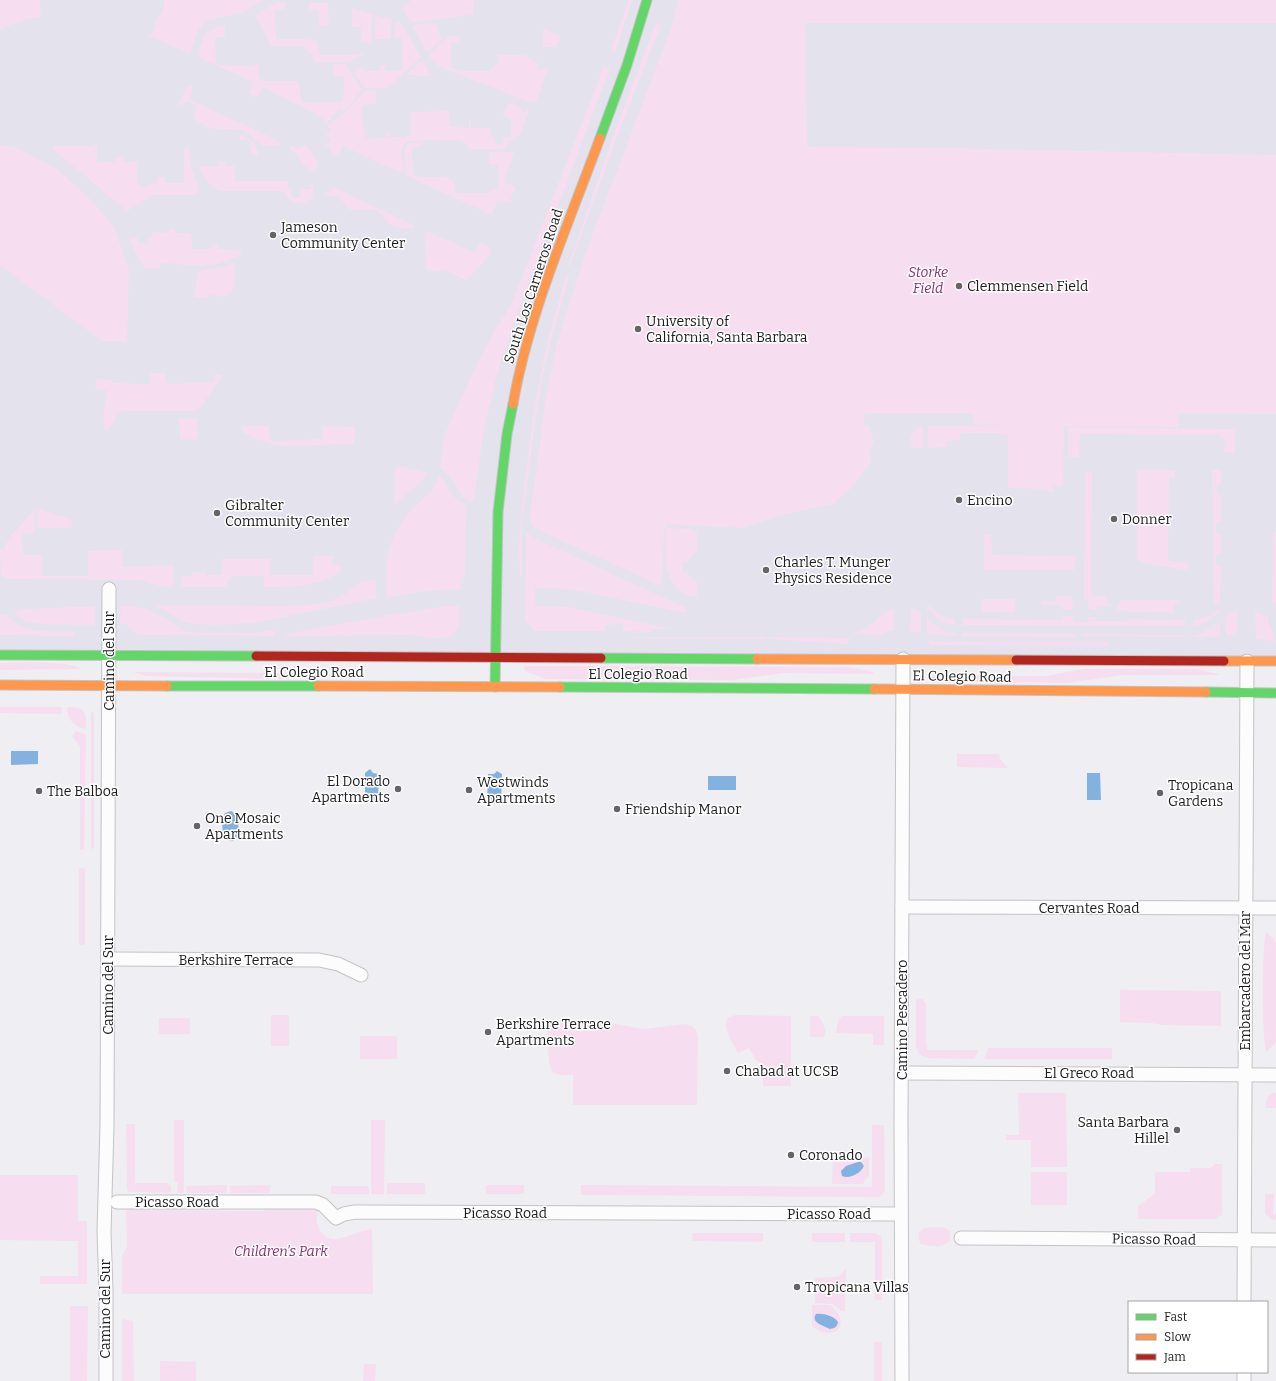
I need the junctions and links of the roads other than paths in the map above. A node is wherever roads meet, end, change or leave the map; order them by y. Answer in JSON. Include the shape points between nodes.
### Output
{"nodes":[{"id":1,"x":647,"y":0,"type":"edge"},
{"id":2,"x":110,"y":589,"type":"dead end"},
{"id":3,"x":0,"y":654,"type":"edge"},
{"id":4,"x":109,"y":655,"type":"junction"},
{"id":5,"x":496,"y":657,"type":"junction"},
{"id":6,"x":903,"y":659,"type":"junction"},
{"id":7,"x":1247,"y":661,"type":"junction"},
{"id":8,"x":1276,"y":661,"type":"edge"},
{"id":9,"x":0,"y":685,"type":"edge"},
{"id":10,"x":109,"y":686,"type":"junction"},
{"id":11,"x":495,"y":687,"type":"junction"},
{"id":12,"x":902,"y":689,"type":"junction"},
{"id":13,"x":1246,"y":692,"type":"junction"},
{"id":14,"x":1276,"y":693,"type":"edge"},
{"id":15,"x":902,"y":908,"type":"junction"},
{"id":16,"x":1246,"y":908,"type":"junction"},
{"id":17,"x":1276,"y":908,"type":"edge"},
{"id":18,"x":108,"y":960,"type":"junction"},
{"id":19,"x":361,"y":975,"type":"dead end"},
{"id":20,"x":901,"y":1073,"type":"junction"},
{"id":21,"x":1245,"y":1074,"type":"junction"},
{"id":22,"x":1276,"y":1075,"type":"edge"},
{"id":23,"x":117,"y":1202,"type":"dead end"},
{"id":24,"x":901,"y":1214,"type":"junction"},
{"id":25,"x":961,"y":1238,"type":"dead end"},
{"id":26,"x":1244,"y":1240,"type":"junction"},
{"id":27,"x":1276,"y":1240,"type":"edge"},
{"id":28,"x":1244,"y":1301,"type":"edge"},
{"id":29,"x":106,"y":1381,"type":"edge"},
{"id":30,"x":902,"y":1381,"type":"edge"}],
"edges":[{"from":1,"to":5,"type":"main road","name":"South Los Carneros Road","via":[[627,65],[529,334],[517,380],[507,434],[498,512]]},
{"from":2,"to":4,"type":"street","name":"Camino del Sur"},
{"from":3,"to":4,"type":"main road","name":"El Colegio Road"},
{"from":4,"to":5,"type":"main road","name":"El Colegio Road"},
{"from":4,"to":10,"type":"street","name":"Camino del Sur"},
{"from":5,"to":6,"type":"main road","name":"El Colegio Road"},
{"from":5,"to":11,"type":"main road","name":"South Los Carneros Road"},
{"from":6,"to":7,"type":"main road","name":"El Colegio Road"},
{"from":6,"to":12,"type":"street","name":"Camino Pescadero"},
{"from":7,"to":8,"type":"main road","name":"El Colegio Road"},
{"from":7,"to":13,"type":"street","name":"Embarcadero del Mar"},
{"from":9,"to":10,"type":"main road","name":"El Colegio Road"},
{"from":10,"to":11,"type":"main road","name":"El Colegio Road"},
{"from":10,"to":18,"type":"street","name":"Camino del Sur"},
{"from":11,"to":12,"type":"main road","name":"El Colegio Road"},
{"from":12,"to":13,"type":"main road","name":"El Colegio Road"},
{"from":12,"to":15,"type":"street","name":"Camino Pescadero"},
{"from":13,"to":14,"type":"main road","name":"El Colegio Road"},
{"from":13,"to":16,"type":"street","name":"Embarcadero del Mar"},
{"from":15,"to":16,"type":"street","name":"Cervantes Road"},
{"from":15,"to":20,"type":"street","name":"Camino Pescadero"},
{"from":16,"to":17,"type":"street","name":"Cervantes Road"},
{"from":16,"to":21,"type":"street","name":"Embarcadero del Mar"},
{"from":18,"to":19,"type":"street","name":"Berkshire Terrace","via":[[318,960],[338,964]]},
{"from":18,"to":29,"type":"street","name":"Camino del Sur","via":[[104,1232]]},
{"from":20,"to":21,"type":"street","name":"El Greco Road"},
{"from":20,"to":24,"type":"street","name":"Camino Pescadero"},
{"from":21,"to":22,"type":"street","name":"El Greco Road"},
{"from":21,"to":26,"type":"street","name":"Embarcadero del Mar"},
{"from":23,"to":24,"type":"street","name":"Picasso Road","via":[[316,1202],[323,1205],[336,1218],[355,1212]]},
{"from":24,"to":30,"type":"street","name":"Camino Pescadero"},
{"from":25,"to":26,"type":"street","name":"Picasso Road"},
{"from":26,"to":27,"type":"street","name":"Picasso Road"},
{"from":26,"to":28,"type":"street","name":"Embarcadero del Mar"}]}
